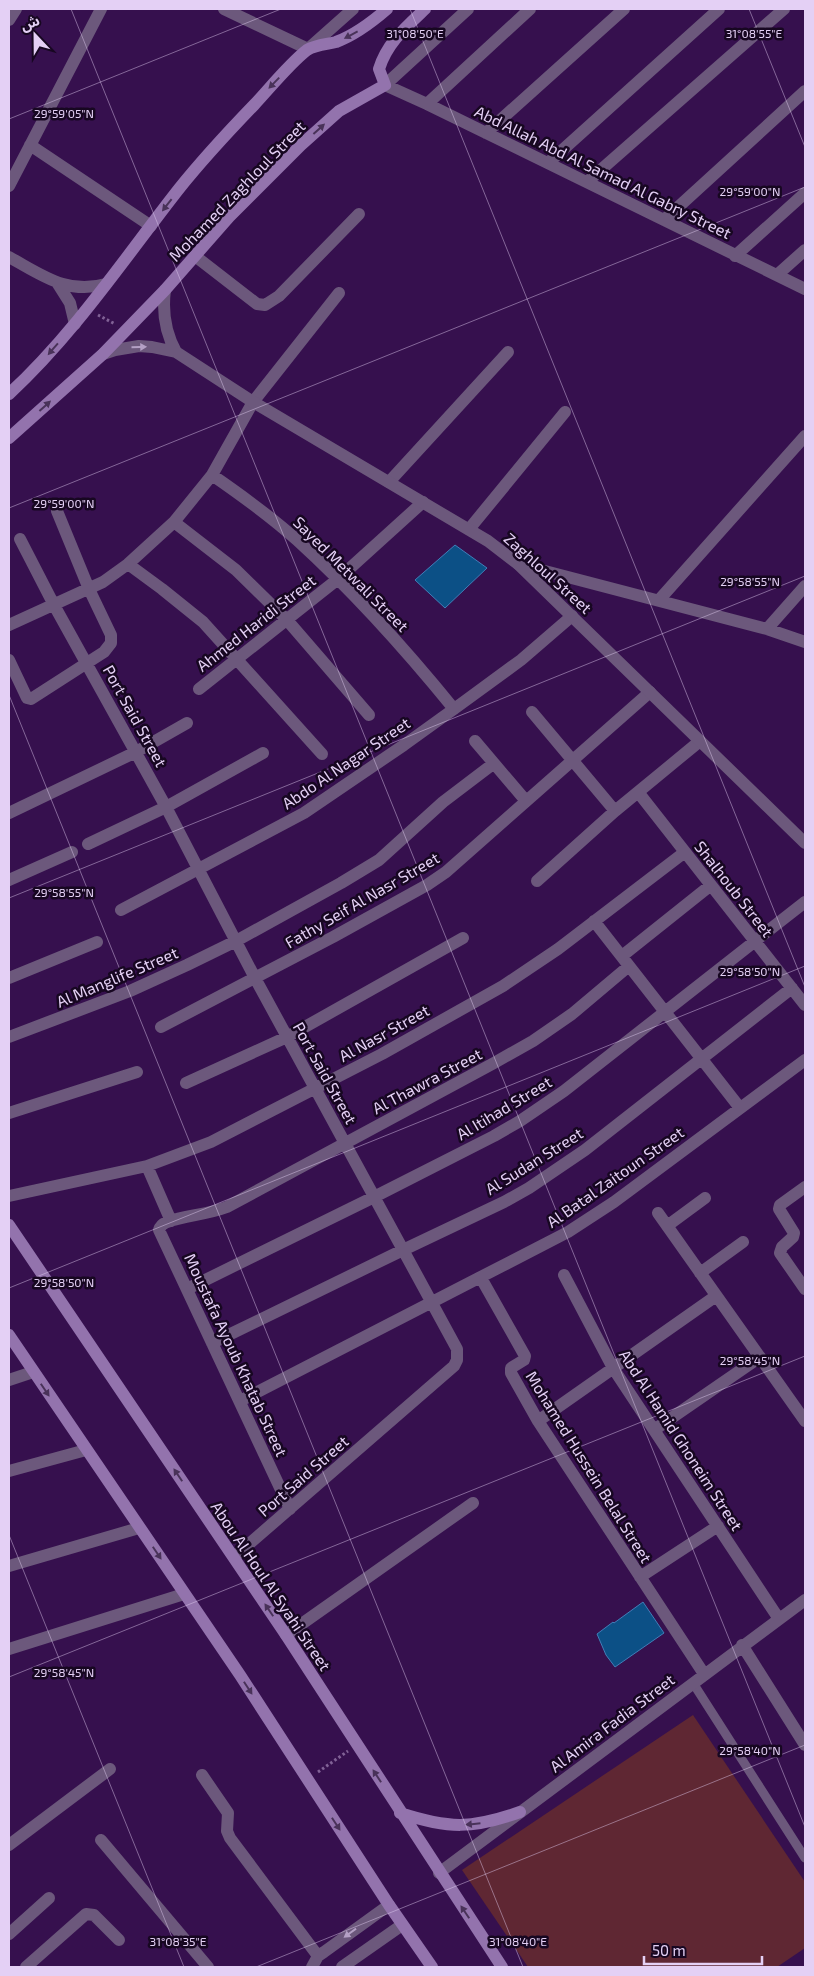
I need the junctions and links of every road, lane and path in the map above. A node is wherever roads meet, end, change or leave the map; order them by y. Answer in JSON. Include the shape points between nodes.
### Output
{"nodes":[{"id":1,"x":16,"y":9,"type":"edge"},
{"id":2,"x":101,"y":9,"type":"edge"},
{"id":3,"x":353,"y":9,"type":"edge"},
{"id":4,"x":386,"y":9,"type":"edge"},
{"id":5,"x":425,"y":9,"type":"edge"},
{"id":6,"x":468,"y":9,"type":"edge"},
{"id":7,"x":530,"y":9,"type":"edge"},
{"id":8,"x":624,"y":9,"type":"edge"},
{"id":9,"x":719,"y":9,"type":"edge"},
{"id":10,"x":784,"y":9,"type":"edge"},
{"id":11,"x":232,"y":10,"type":"edge"},
{"id":12,"x":9,"y":20,"type":"edge"},
{"id":13,"x":308,"y":49,"type":"junction"},
{"id":14,"x":385,"y":85,"type":"junction"},
{"id":15,"x":805,"y":91,"type":"edge"},
{"id":16,"x":427,"y":104,"type":"junction"},
{"id":17,"x":486,"y":132,"type":"junction"},
{"id":18,"x":30,"y":145,"type":"junction"},
{"id":19,"x":548,"y":163,"type":"junction"},
{"id":20,"x":587,"y":182,"type":"junction"},
{"id":21,"x":9,"y":186,"type":"edge"},
{"id":22,"x":805,"y":193,"type":"edge"},
{"id":23,"x":358,"y":214,"type":"dead end"},
{"id":24,"x":664,"y":220,"type":"junction"},
{"id":25,"x":151,"y":226,"type":"junction"},
{"id":26,"x":805,"y":250,"type":"edge"},
{"id":27,"x":195,"y":256,"type":"junction"},
{"id":28,"x":735,"y":256,"type":"junction"},
{"id":29,"x":9,"y":257,"type":"edge"},
{"id":30,"x":777,"y":275,"type":"junction"},
{"id":31,"x":58,"y":284,"type":"junction"},
{"id":32,"x":106,"y":284,"type":"junction"},
{"id":33,"x":805,"y":289,"type":"edge"},
{"id":34,"x":165,"y":290,"type":"junction"},
{"id":35,"x":339,"y":293,"type":"dead end"},
{"id":36,"x":87,"y":308,"type":"junction"},
{"id":37,"x":75,"y":324,"type":"junction"},
{"id":38,"x":126,"y":330,"type":"junction"},
{"id":39,"x":176,"y":352,"type":"junction"},
{"id":40,"x":508,"y":352,"type":"dead end"},
{"id":41,"x":103,"y":354,"type":"junction"},
{"id":42,"x":9,"y":394,"type":"edge"},
{"id":43,"x":253,"y":402,"type":"junction"},
{"id":44,"x":564,"y":412,"type":"dead end"},
{"id":45,"x":805,"y":436,"type":"edge"},
{"id":46,"x":9,"y":438,"type":"edge"},
{"id":47,"x":212,"y":475,"type":"junction"},
{"id":48,"x":389,"y":482,"type":"junction"},
{"id":49,"x":423,"y":502,"type":"junction"},
{"id":50,"x":57,"y":511,"type":"dead end"},
{"id":51,"x":174,"y":522,"type":"junction"},
{"id":52,"x":470,"y":528,"type":"junction"},
{"id":53,"x":20,"y":539,"type":"dead end"},
{"id":54,"x":128,"y":564,"type":"junction"},
{"id":55,"x":518,"y":564,"type":"junction"},
{"id":56,"x":338,"y":579,"type":"junction"},
{"id":57,"x":805,"y":586,"type":"edge"},
{"id":58,"x":89,"y":589,"type":"junction"},
{"id":59,"x":659,"y":600,"type":"junction"},
{"id":60,"x":54,"y":605,"type":"junction"},
{"id":61,"x":572,"y":616,"type":"junction"},
{"id":62,"x":287,"y":620,"type":"junction"},
{"id":63,"x":9,"y":625,"type":"edge"},
{"id":64,"x":768,"y":629,"type":"junction"},
{"id":65,"x":805,"y":642,"type":"edge"},
{"id":66,"x":236,"y":659,"type":"junction"},
{"id":67,"x":9,"y":660,"type":"edge"},
{"id":68,"x":87,"y":663,"type":"junction"},
{"id":69,"x":199,"y":689,"type":"dead end"},
{"id":70,"x":650,"y":692,"type":"junction"},
{"id":71,"x":454,"y":709,"type":"junction"},
{"id":72,"x":532,"y":712,"type":"dead end"},
{"id":73,"x":369,"y":715,"type":"dead end"},
{"id":74,"x":187,"y":723,"type":"dead end"},
{"id":75,"x":475,"y":741,"type":"dead end"},
{"id":76,"x":700,"y":741,"type":"junction"},
{"id":77,"x":136,"y":752,"type":"junction"},
{"id":78,"x":262,"y":753,"type":"dead end"},
{"id":79,"x":322,"y":754,"type":"dead end"},
{"id":80,"x":574,"y":761,"type":"junction"},
{"id":81,"x":493,"y":764,"type":"junction"},
{"id":82,"x":638,"y":792,"type":"junction"},
{"id":83,"x":526,"y":801,"type":"junction"},
{"id":84,"x":166,"y":807,"type":"junction"},
{"id":85,"x":615,"y":811,"type":"junction"},
{"id":86,"x":9,"y":813,"type":"edge"},
{"id":87,"x":803,"y":836,"type":"edge"},
{"id":88,"x":88,"y":844,"type":"dead end"},
{"id":89,"x":72,"y":852,"type":"dead end"},
{"id":90,"x":685,"y":852,"type":"junction"},
{"id":91,"x":198,"y":870,"type":"junction"},
{"id":92,"x":9,"y":880,"type":"edge"},
{"id":93,"x":536,"y":880,"type":"dead end"},
{"id":94,"x":711,"y":885,"type":"junction"},
{"id":95,"x":805,"y":902,"type":"edge"},
{"id":96,"x":121,"y":910,"type":"dead end"},
{"id":97,"x":594,"y":921,"type":"junction"},
{"id":98,"x":463,"y":938,"type":"dead end"},
{"id":99,"x":236,"y":941,"type":"junction"},
{"id":100,"x":754,"y":941,"type":"junction"},
{"id":101,"x":98,"y":942,"type":"dead end"},
{"id":102,"x":625,"y":961,"type":"junction"},
{"id":103,"x":9,"y":978,"type":"edge"},
{"id":104,"x":255,"y":978,"type":"junction"},
{"id":105,"x":792,"y":988,"type":"junction"},
{"id":106,"x":805,"y":1005,"type":"edge"},
{"id":107,"x":664,"y":1011,"type":"junction"},
{"id":108,"x":161,"y":1027,"type":"dead end"},
{"id":109,"x":9,"y":1037,"type":"edge"},
{"id":110,"x":287,"y":1037,"type":"junction"},
{"id":111,"x":702,"y":1059,"type":"junction"},
{"id":112,"x":805,"y":1060,"type":"edge"},
{"id":113,"x":137,"y":1072,"type":"dead end"},
{"id":114,"x":186,"y":1083,"type":"dead end"},
{"id":115,"x":315,"y":1089,"type":"junction"},
{"id":116,"x":740,"y":1108,"type":"junction"},
{"id":117,"x":9,"y":1113,"type":"edge"},
{"id":118,"x":345,"y":1143,"type":"junction"},
{"id":119,"x":147,"y":1166,"type":"junction"},
{"id":120,"x":805,"y":1187,"type":"edge"},
{"id":121,"x":9,"y":1196,"type":"edge"},
{"id":122,"x":374,"y":1197,"type":"junction"},
{"id":123,"x":704,"y":1198,"type":"dead end"},
{"id":124,"x":658,"y":1213,"type":"dead end"},
{"id":125,"x":171,"y":1221,"type":"junction"},
{"id":126,"x":9,"y":1225,"type":"edge"},
{"id":127,"x":667,"y":1226,"type":"junction"},
{"id":128,"x":743,"y":1242,"type":"dead end"},
{"id":129,"x":403,"y":1250,"type":"junction"},
{"id":130,"x":700,"y":1273,"type":"junction"},
{"id":131,"x":564,"y":1275,"type":"dead end"},
{"id":132,"x":482,"y":1278,"type":"junction"},
{"id":133,"x":187,"y":1289,"type":"junction"},
{"id":134,"x":805,"y":1289,"type":"edge"},
{"id":135,"x":716,"y":1296,"type":"junction"},
{"id":136,"x":432,"y":1303,"type":"junction"},
{"id":137,"x":9,"y":1335,"type":"edge"},
{"id":138,"x":212,"y":1343,"type":"junction"},
{"id":139,"x":760,"y":1357,"type":"junction"},
{"id":140,"x":613,"y":1368,"type":"junction"},
{"id":141,"x":34,"y":1372,"type":"junction"},
{"id":142,"x":9,"y":1380,"type":"edge"},
{"id":143,"x":240,"y":1401,"type":"junction"},
{"id":144,"x":538,"y":1421,"type":"junction"},
{"id":145,"x":805,"y":1421,"type":"edge"},
{"id":146,"x":654,"y":1430,"type":"junction"},
{"id":147,"x":86,"y":1450,"type":"junction"},
{"id":148,"x":9,"y":1471,"type":"edge"},
{"id":149,"x":473,"y":1503,"type":"dead end"},
{"id":150,"x":290,"y":1509,"type":"junction"},
{"id":151,"x":718,"y":1526,"type":"junction"},
{"id":152,"x":139,"y":1528,"type":"junction"},
{"id":153,"x":234,"y":1557,"type":"junction"},
{"id":154,"x":9,"y":1566,"type":"edge"},
{"id":155,"x":640,"y":1577,"type":"junction"},
{"id":156,"x":184,"y":1594,"type":"junction"},
{"id":157,"x":805,"y":1600,"type":"edge"},
{"id":158,"x":779,"y":1619,"type":"junction"},
{"id":159,"x":286,"y":1635,"type":"junction"},
{"id":160,"x":742,"y":1646,"type":"junction"},
{"id":161,"x":9,"y":1649,"type":"edge"},
{"id":162,"x":704,"y":1674,"type":"junction"},
{"id":163,"x":693,"y":1683,"type":"junction"},
{"id":164,"x":357,"y":1745,"type":"junction"},
{"id":165,"x":805,"y":1745,"type":"edge"},
{"id":166,"x":110,"y":1769,"type":"dead end"},
{"id":167,"x":202,"y":1775,"type":"dead end"},
{"id":168,"x":307,"y":1780,"type":"junction"},
{"id":169,"x":520,"y":1812,"type":"junction"},
{"id":170,"x":400,"y":1813,"type":"junction"},
{"id":171,"x":101,"y":1840,"type":"dead end"},
{"id":172,"x":9,"y":1845,"type":"edge"},
{"id":173,"x":805,"y":1858,"type":"edge"},
{"id":174,"x":439,"y":1873,"type":"junction"},
{"id":175,"x":49,"y":1898,"type":"dead end"},
{"id":176,"x":389,"y":1905,"type":"junction"},
{"id":177,"x":402,"y":1925,"type":"junction"},
{"id":178,"x":9,"y":1934,"type":"edge"},
{"id":179,"x":119,"y":1940,"type":"dead end"},
{"id":180,"x":315,"y":1962,"type":"edge"},
{"id":181,"x":26,"y":1967,"type":"edge"},
{"id":182,"x":208,"y":1967,"type":"edge"},
{"id":183,"x":342,"y":1967,"type":"edge"},
{"id":184,"x":432,"y":1967,"type":"edge"},
{"id":185,"x":502,"y":1967,"type":"edge"}],
"edges":[{"from":1,"to":12,"type":"street"},
{"from":2,"to":18,"type":"street"},
{"from":3,"to":13,"type":"street"},
{"from":4,"to":13,"type":"main road","one_way":true,"via":[[353,34]]},
{"from":5,"to":14,"type":"main road","via":[[387,50],[379,69]]},
{"from":6,"to":14,"type":"street"},
{"from":7,"to":16,"type":"street"},
{"from":8,"to":17,"type":"street"},
{"from":9,"to":19,"type":"street"},
{"from":10,"to":20,"type":"street"},
{"from":11,"to":13,"type":"street"},
{"from":13,"to":25,"type":"main road","one_way":true,"via":[[216,146]]},
{"from":14,"to":16,"type":"street","name":"Abd Allah Abd Al Samad Al Gabry Street"},
{"from":27,"to":14,"type":"main road","name":"Mohamed Zaghloul Street","one_way":true,"via":[[264,181],[338,111]]},
{"from":15,"to":24,"type":"street"},
{"from":16,"to":17,"type":"street","name":"Abd Allah Abd Al Samad Al Gabry Street"},
{"from":17,"to":19,"type":"street","name":"Abd Allah Abd Al Samad Al Gabry Street"},
{"from":18,"to":21,"type":"street"},
{"from":18,"to":25,"type":"street"},
{"from":19,"to":20,"type":"street","name":"Abd Allah Abd Al Samad Al Gabry Street"},
{"from":20,"to":24,"type":"street","name":"Abd Allah Abd Al Samad Al Gabry Street"},
{"from":22,"to":28,"type":"street"},
{"from":23,"to":27,"type":"street","via":[[280,296],[265,305],[257,304]]},
{"from":24,"to":28,"type":"street","name":"Abd Allah Abd Al Samad Al Gabry Street"},
{"from":25,"to":32,"type":"main road"},
{"from":26,"to":30,"type":"street"},
{"from":27,"to":34,"type":"main road","name":"Mohamed Zaghloul Street"},
{"from":28,"to":30,"type":"street","name":"Abd Allah Abd Al Samad Al Gabry Street"},
{"from":29,"to":31,"type":"street"},
{"from":30,"to":33,"type":"street","name":"Abd Allah Abd Al Samad Al Gabry Street"},
{"from":31,"to":32,"type":"street","via":[[77,288]]},
{"from":31,"to":37,"type":"street","via":[[70,303]]},
{"from":32,"to":36,"type":"main road"},
{"from":34,"to":38,"type":"main road","name":"Mohamed Zaghloul Street"},
{"from":34,"to":39,"type":"street","via":[[166,329]]},
{"from":35,"to":43,"type":"street"},
{"from":36,"to":37,"type":"main road"},
{"from":36,"to":38,"type":"path"},
{"from":37,"to":42,"type":"main road","one_way":true},
{"from":38,"to":41,"type":"main road","name":"Mohamed Zaghloul Street"},
{"from":41,"to":39,"type":"street","name":"Zaghloul Street","one_way":true,"via":[[139,346]]},
{"from":39,"to":43,"type":"street","name":"Zaghloul Street"},
{"from":40,"to":48,"type":"street"},
{"from":46,"to":41,"type":"main road","name":"Mohamed Zaghloul Street","one_way":true},
{"from":43,"to":47,"type":"street"},
{"from":43,"to":48,"type":"street","name":"Zaghloul Street"},
{"from":44,"to":52,"type":"street"},
{"from":45,"to":59,"type":"street"},
{"from":47,"to":51,"type":"street"},
{"from":47,"to":56,"type":"street","name":"Sayed Metwali Street","via":[[296,539]]},
{"from":48,"to":49,"type":"street","name":"Zaghloul Street"},
{"from":49,"to":52,"type":"street","name":"Zaghloul Street"},
{"from":49,"to":56,"type":"street","name":"Ahmed Haridi Street"},
{"from":50,"to":58,"type":"street"},
{"from":51,"to":54,"type":"street"},
{"from":51,"to":62,"type":"street","via":[[236,570]]},
{"from":52,"to":55,"type":"street","name":"Zaghloul Street"},
{"from":53,"to":60,"type":"street","name":"Port Said Street"},
{"from":54,"to":58,"type":"street"},
{"from":54,"to":66,"type":"street","via":[[203,622]]},
{"from":55,"to":59,"type":"street"},
{"from":55,"to":61,"type":"street","name":"Zaghloul Street"},
{"from":56,"to":62,"type":"street","name":"Ahmed Haridi Street"},
{"from":56,"to":71,"type":"street","name":"Sayed Metwali Street"},
{"from":57,"to":64,"type":"street"},
{"from":58,"to":60,"type":"street"},
{"from":58,"to":68,"type":"street","via":[[108,627],[111,643]]},
{"from":59,"to":64,"type":"street"},
{"from":60,"to":63,"type":"street"},
{"from":60,"to":68,"type":"street","name":"Port Said Street"},
{"from":61,"to":70,"type":"street","name":"Zaghloul Street"},
{"from":61,"to":71,"type":"street","name":"Abdo Al Nagar Street","via":[[521,660]]},
{"from":62,"to":66,"type":"street","name":"Ahmed Haridi Street"},
{"from":62,"to":73,"type":"street"},
{"from":64,"to":65,"type":"street"},
{"from":66,"to":69,"type":"street","name":"Ahmed Haridi Street"},
{"from":66,"to":79,"type":"street"},
{"from":67,"to":68,"type":"street","via":[[29,699]]},
{"from":68,"to":77,"type":"street","name":"Port Said Street"},
{"from":70,"to":76,"type":"street","name":"Zaghloul Street"},
{"from":70,"to":80,"type":"street","name":"Fathy Seif Al Nasr Street"},
{"from":71,"to":91,"type":"street","name":"Abdo Al Nagar Street","via":[[304,813]]},
{"from":72,"to":80,"type":"street"},
{"from":74,"to":77,"type":"street"},
{"from":75,"to":81,"type":"street"},
{"from":76,"to":82,"type":"street"},
{"from":76,"to":87,"type":"street","name":"Zaghloul Street"},
{"from":77,"to":84,"type":"street","name":"Port Said Street"},
{"from":77,"to":86,"type":"street"},
{"from":78,"to":84,"type":"street"},
{"from":80,"to":83,"type":"street","name":"Fathy Seif Al Nasr Street"},
{"from":80,"to":85,"type":"street"},
{"from":81,"to":83,"type":"street"},
{"from":81,"to":99,"type":"street","name":"Al Manglife Street","via":[[443,802],[378,860]]},
{"from":82,"to":85,"type":"street"},
{"from":82,"to":90,"type":"street","name":"Shalhoub Street"},
{"from":83,"to":104,"type":"street","name":"Fathy Seif Al Nasr Street","via":[[460,861],[427,885]]},
{"from":84,"to":88,"type":"street"},
{"from":84,"to":91,"type":"street","name":"Port Said Street"},
{"from":85,"to":93,"type":"street"},
{"from":89,"to":92,"type":"street"},
{"from":90,"to":94,"type":"street","name":"Shalhoub Street"},
{"from":90,"to":97,"type":"street","name":"Al Nasr Street"},
{"from":91,"to":96,"type":"street","name":"Abdo Al Nagar Street"},
{"from":91,"to":99,"type":"street","name":"Port Said Street"},
{"from":94,"to":100,"type":"street","name":"Shalhoub Street"},
{"from":94,"to":102,"type":"street","name":"Al Thawra Street"},
{"from":95,"to":100,"type":"street","name":"Al Itihad Street"},
{"from":97,"to":102,"type":"street"},
{"from":97,"to":115,"type":"street","name":"Al Nasr Street","via":[[503,986]]},
{"from":98,"to":110,"type":"street"},
{"from":99,"to":104,"type":"street","name":"Port Said Street"},
{"from":99,"to":109,"type":"street","name":"Al Manglife Street","via":[[130,991]]},
{"from":100,"to":105,"type":"street","name":"Shalhoub Street"},
{"from":100,"to":107,"type":"street","name":"Al Itihad Street"},
{"from":101,"to":103,"type":"street"},
{"from":102,"to":107,"type":"street"},
{"from":102,"to":118,"type":"street","name":"Al Thawra Street","via":[[572,1014],[533,1041]]},
{"from":104,"to":108,"type":"street","name":"Fathy Seif Al Nasr Street"},
{"from":104,"to":110,"type":"street","name":"Port Said Street"},
{"from":105,"to":106,"type":"street","name":"Shalhoub Street"},
{"from":105,"to":111,"type":"street","name":"Al Sudan Street"},
{"from":107,"to":111,"type":"street"},
{"from":107,"to":122,"type":"street","name":"Al Itihad Street","via":[[564,1091],[520,1121]]},
{"from":110,"to":114,"type":"street"},
{"from":110,"to":115,"type":"street","name":"Port Said Street"},
{"from":111,"to":116,"type":"street"},
{"from":111,"to":129,"type":"street","name":"Al Sudan Street","via":[[585,1150],[529,1188]]},
{"from":112,"to":116,"type":"street","name":"Al Batal Zaitoun Street"},
{"from":113,"to":117,"type":"street"},
{"from":115,"to":118,"type":"street","name":"Port Said Street"},
{"from":115,"to":119,"type":"street","name":"Al Nasr Street","via":[[211,1142]]},
{"from":116,"to":132,"type":"street","name":"Al Batal Zaitoun Street","via":[[589,1219]]},
{"from":118,"to":122,"type":"street","name":"Port Said Street"},
{"from":118,"to":125,"type":"street","name":"Al Thawra Street","via":[[227,1207]]},
{"from":119,"to":121,"type":"street","name":"Al Nasr Street"},
{"from":119,"to":125,"type":"street"},
{"from":120,"to":134,"type":"street","via":[[780,1206],[779,1211],[794,1231],[780,1253]]},
{"from":122,"to":129,"type":"street","name":"Port Said Street"},
{"from":122,"to":133,"type":"street","name":"Al Itihad Street"},
{"from":123,"to":127,"type":"street","via":[[684,1206]]},
{"from":124,"to":127,"type":"street"},
{"from":125,"to":133,"type":"street","name":"Moustafa Ayoub Khatab Street","via":[[160,1226],[159,1230]]},
{"from":153,"to":126,"type":"main road","name":"Abou Al Houl Al Syahi Street","one_way":true},
{"from":127,"to":130,"type":"street"},
{"from":128,"to":130,"type":"street"},
{"from":129,"to":136,"type":"street","name":"Port Said Street"},
{"from":129,"to":138,"type":"street","name":"Al Sudan Street"},
{"from":130,"to":135,"type":"street"},
{"from":131,"to":140,"type":"street","name":"Abd Al Hamid Ghoneim Street"},
{"from":132,"to":136,"type":"street","name":"Al Batal Zaitoun Street"},
{"from":132,"to":144,"type":"street","name":"Mohamed Hussein Belal Street","via":[[525,1356],[510,1371]]},
{"from":133,"to":138,"type":"street","name":"Moustafa Ayoub Khatab Street"},
{"from":135,"to":139,"type":"street"},
{"from":135,"to":140,"type":"street"},
{"from":136,"to":143,"type":"street","name":"Al Batal Zaitoun Street"},
{"from":136,"to":150,"type":"street","name":"Port Said Street","via":[[457,1348],[454,1366]]},
{"from":137,"to":141,"type":"main road"},
{"from":138,"to":143,"type":"street","name":"Moustafa Ayoub Khatab Street"},
{"from":139,"to":145,"type":"street"},
{"from":139,"to":146,"type":"street"},
{"from":140,"to":144,"type":"street"},
{"from":140,"to":146,"type":"street","name":"Abd Al Hamid Ghoneim Street"},
{"from":141,"to":142,"type":"street"},
{"from":141,"to":147,"type":"main road","one_way":true},
{"from":143,"to":150,"type":"street","name":"Moustafa Ayoub Khatab Street"},
{"from":144,"to":155,"type":"street","name":"Mohamed Hussein Belal Street"},
{"from":146,"to":151,"type":"street","name":"Abd Al Hamid Ghoneim Street"},
{"from":147,"to":148,"type":"street"},
{"from":147,"to":152,"type":"main road"},
{"from":149,"to":159,"type":"street"},
{"from":150,"to":153,"type":"street","name":"Port Said Street"},
{"from":151,"to":155,"type":"street"},
{"from":151,"to":158,"type":"street","name":"Abd Al Hamid Ghoneim Street"},
{"from":152,"to":154,"type":"street"},
{"from":152,"to":156,"type":"main road","one_way":true},
{"from":159,"to":153,"type":"main road","name":"Abou Al Houl Al Syahi Street","one_way":true},
{"from":155,"to":162,"type":"street","name":"Mohamed Hussein Belal Street"},
{"from":156,"to":161,"type":"street"},
{"from":156,"to":168,"type":"main road","one_way":true},
{"from":157,"to":158,"type":"street","name":"Al Amira Fadia Street"},
{"from":158,"to":160,"type":"street","name":"Al Amira Fadia Street"},
{"from":159,"to":164,"type":"main road","name":"Abou Al Houl Al Syahi Street"},
{"from":160,"to":162,"type":"street","name":"Al Amira Fadia Street"},
{"from":160,"to":165,"type":"street"},
{"from":162,"to":163,"type":"street","name":"Al Amira Fadia Street"},
{"from":163,"to":169,"type":"street","name":"Al Amira Fadia Street"},
{"from":163,"to":173,"type":"lane"},
{"from":164,"to":168,"type":"path"},
{"from":170,"to":164,"type":"main road","name":"Abou Al Houl Al Syahi Street","one_way":true},
{"from":166,"to":172,"type":"street"},
{"from":167,"to":180,"type":"street","via":[[228,1812],[230,1838]]},
{"from":168,"to":176,"type":"main road","one_way":true},
{"from":169,"to":170,"type":"main road","one_way":true,"via":[[491,1822],[460,1826],[430,1823]]},
{"from":169,"to":174,"type":"street","name":"Al Amira Fadia Street"},
{"from":170,"to":174,"type":"main road","name":"Abou Al Houl Al Syahi Street"},
{"from":171,"to":182,"type":"street"},
{"from":185,"to":174,"type":"main road","name":"Abou Al Houl Al Syahi Street","one_way":true},
{"from":175,"to":178,"type":"street"},
{"from":176,"to":177,"type":"main road"},
{"from":176,"to":180,"type":"street","one_way":true},
{"from":177,"to":183,"type":"street"},
{"from":177,"to":184,"type":"main road"},
{"from":179,"to":181,"type":"street","via":[[94,1915],[86,1914]]}]}
